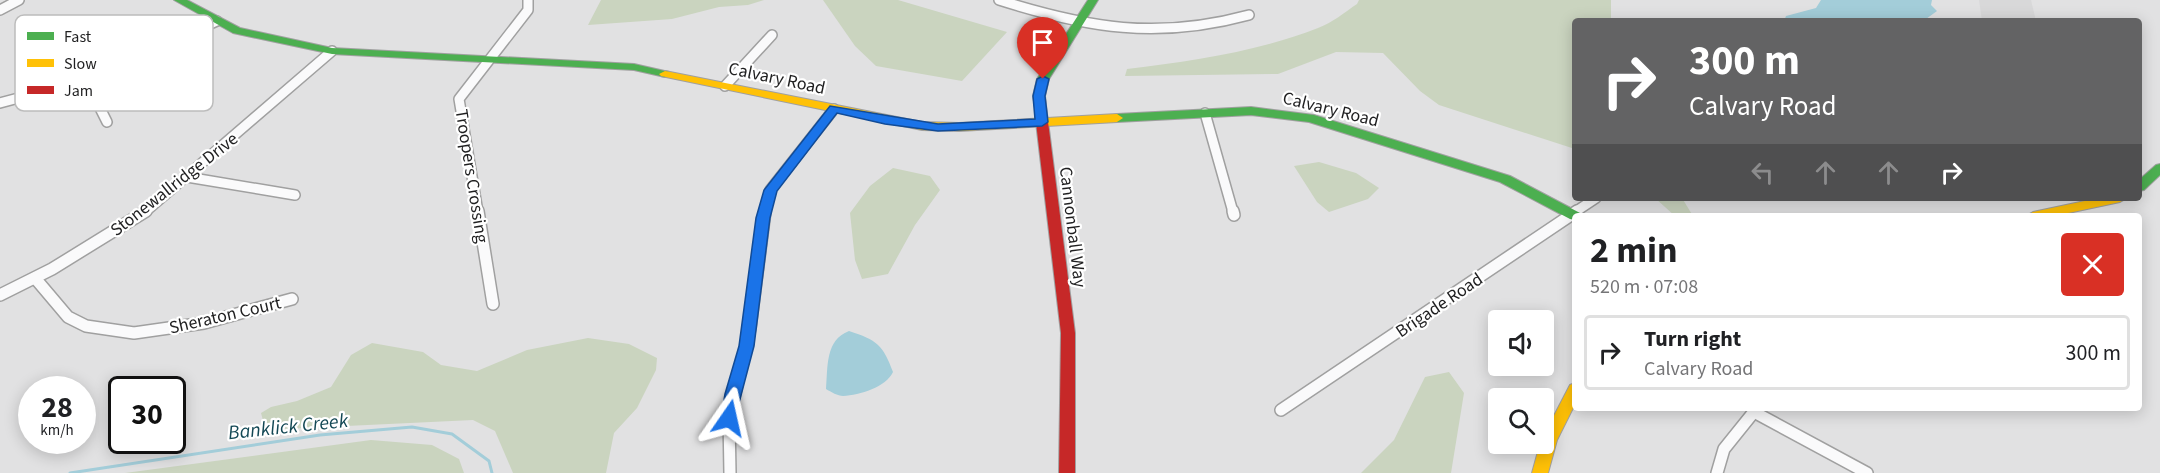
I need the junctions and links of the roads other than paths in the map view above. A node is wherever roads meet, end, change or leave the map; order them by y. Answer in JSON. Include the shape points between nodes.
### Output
{"nodes":[{"id":1,"x":19,"y":0,"type":"edge"},
{"id":2,"x":179,"y":0,"type":"edge"},
{"id":3,"x":528,"y":0,"type":"edge"},
{"id":4,"x":999,"y":0,"type":"edge"},
{"id":5,"x":1093,"y":0,"type":"edge"},
{"id":6,"x":0,"y":10,"type":"edge"},
{"id":7,"x":206,"y":15,"type":"edge"},
{"id":8,"x":1249,"y":15,"type":"dead end"},
{"id":9,"x":213,"y":19,"type":"edge"},
{"id":10,"x":217,"y":21,"type":"junction"},
{"id":11,"x":1078,"y":22,"type":"junction"},
{"id":12,"x":213,"y":23,"type":"edge"},
{"id":13,"x":772,"y":35,"type":"dead end"},
{"id":14,"x":332,"y":51,"type":"junction"},
{"id":15,"x":488,"y":59,"type":"junction"},
{"id":16,"x":725,"y":86,"type":"junction"},
{"id":17,"x":15,"y":99,"type":"edge"},
{"id":18,"x":0,"y":103,"type":"edge"},
{"id":19,"x":834,"y":109,"type":"junction"},
{"id":20,"x":101,"y":111,"type":"edge"},
{"id":21,"x":1205,"y":113,"type":"junction"},
{"id":22,"x":106,"y":122,"type":"dead end"},
{"id":23,"x":1042,"y":122,"type":"junction"},
{"id":24,"x":2160,"y":168,"type":"edge"},
{"id":25,"x":188,"y":177,"type":"junction"},
{"id":26,"x":2142,"y":184,"type":"edge"},
{"id":27,"x":294,"y":195,"type":"dead end"},
{"id":28,"x":1592,"y":201,"type":"edge"},
{"id":29,"x":2106,"y":201,"type":"edge"},
{"id":30,"x":1577,"y":213,"type":"edge"},
{"id":31,"x":2048,"y":213,"type":"edge"},
{"id":32,"x":1572,"y":214,"type":"edge"},
{"id":33,"x":1234,"y":215,"type":"dead end"},
{"id":34,"x":1572,"y":216,"type":"edge"},
{"id":35,"x":35,"y":278,"type":"junction"},
{"id":36,"x":0,"y":295,"type":"edge"},
{"id":37,"x":292,"y":299,"type":"dead end"},
{"id":38,"x":493,"y":304,"type":"dead end"},
{"id":39,"x":1572,"y":396,"type":"edge"},
{"id":40,"x":1281,"y":410,"type":"dead end"},
{"id":41,"x":1755,"y":411,"type":"edge"},
{"id":42,"x":1758,"y":411,"type":"edge"},
{"id":43,"x":730,"y":473,"type":"edge"},
{"id":44,"x":1067,"y":473,"type":"edge"},
{"id":45,"x":1540,"y":473,"type":"edge"},
{"id":46,"x":1717,"y":473,"type":"edge"},
{"id":47,"x":1867,"y":473,"type":"edge"}],
"edges":[{"from":1,"to":6,"type":"street"},
{"from":2,"to":7,"type":"street","name":"Calvary Road"},
{"from":3,"to":15,"type":"street","name":"Troopers Crossing","via":[[528,10]]},
{"from":4,"to":11,"type":"street","via":[[1038,14]]},
{"from":5,"to":11,"type":"street","name":"Cannonball Way"},
{"from":8,"to":11,"type":"street","via":[[1204,27],[1150,31],[1109,29]]},
{"from":9,"to":10,"type":"street","name":"Calvary Road"},
{"from":10,"to":12,"type":"street"},
{"from":10,"to":14,"type":"street","name":"Calvary Road","via":[[237,31]]},
{"from":11,"to":23,"type":"street","name":"Cannonball Way","via":[[1043,79],[1039,96]]},
{"from":13,"to":16,"type":"street"},
{"from":14,"to":15,"type":"street","name":"Calvary Road"},
{"from":14,"to":25,"type":"street","name":"Stonewallridge Drive"},
{"from":15,"to":16,"type":"street","name":"Calvary Road","via":[[634,67]]},
{"from":15,"to":38,"type":"street","name":"Troopers Crossing","via":[[459,99]]},
{"from":16,"to":19,"type":"street","name":"Calvary Road"},
{"from":17,"to":18,"type":"street"},
{"from":19,"to":23,"type":"street","name":"Calvary Road","via":[[938,127]]},
{"from":19,"to":43,"type":"street","via":[[771,190],[766,205],[750,328],[729,418]]},
{"from":20,"to":22,"type":"street"},
{"from":21,"to":23,"type":"street","name":"Calvary Road"},
{"from":21,"to":32,"type":"street","name":"Calvary Road","via":[[1266,111],[1310,118],[1505,179]]},
{"from":21,"to":33,"type":"street"},
{"from":23,"to":44,"type":"street","name":"Cannonball Way","via":[[1068,333]]},
{"from":24,"to":26,"type":"street"},
{"from":25,"to":27,"type":"street"},
{"from":25,"to":35,"type":"street","name":"Stonewallridge Drive","via":[[117,231]]},
{"from":28,"to":30,"type":"street","name":"Brigade Road"},
{"from":29,"to":31,"type":"street"},
{"from":34,"to":40,"type":"street","name":"Brigade Road"},
{"from":35,"to":36,"type":"street","name":"Stonewallridge Drive"},
{"from":35,"to":37,"type":"street","name":"Sheraton Court","via":[[68,317],[86,326],[134,333],[204,323]]},
{"from":39,"to":45,"type":"street","via":[[1549,440]]},
{"from":41,"to":46,"type":"street","via":[[1724,449]]},
{"from":42,"to":47,"type":"street"}]}
